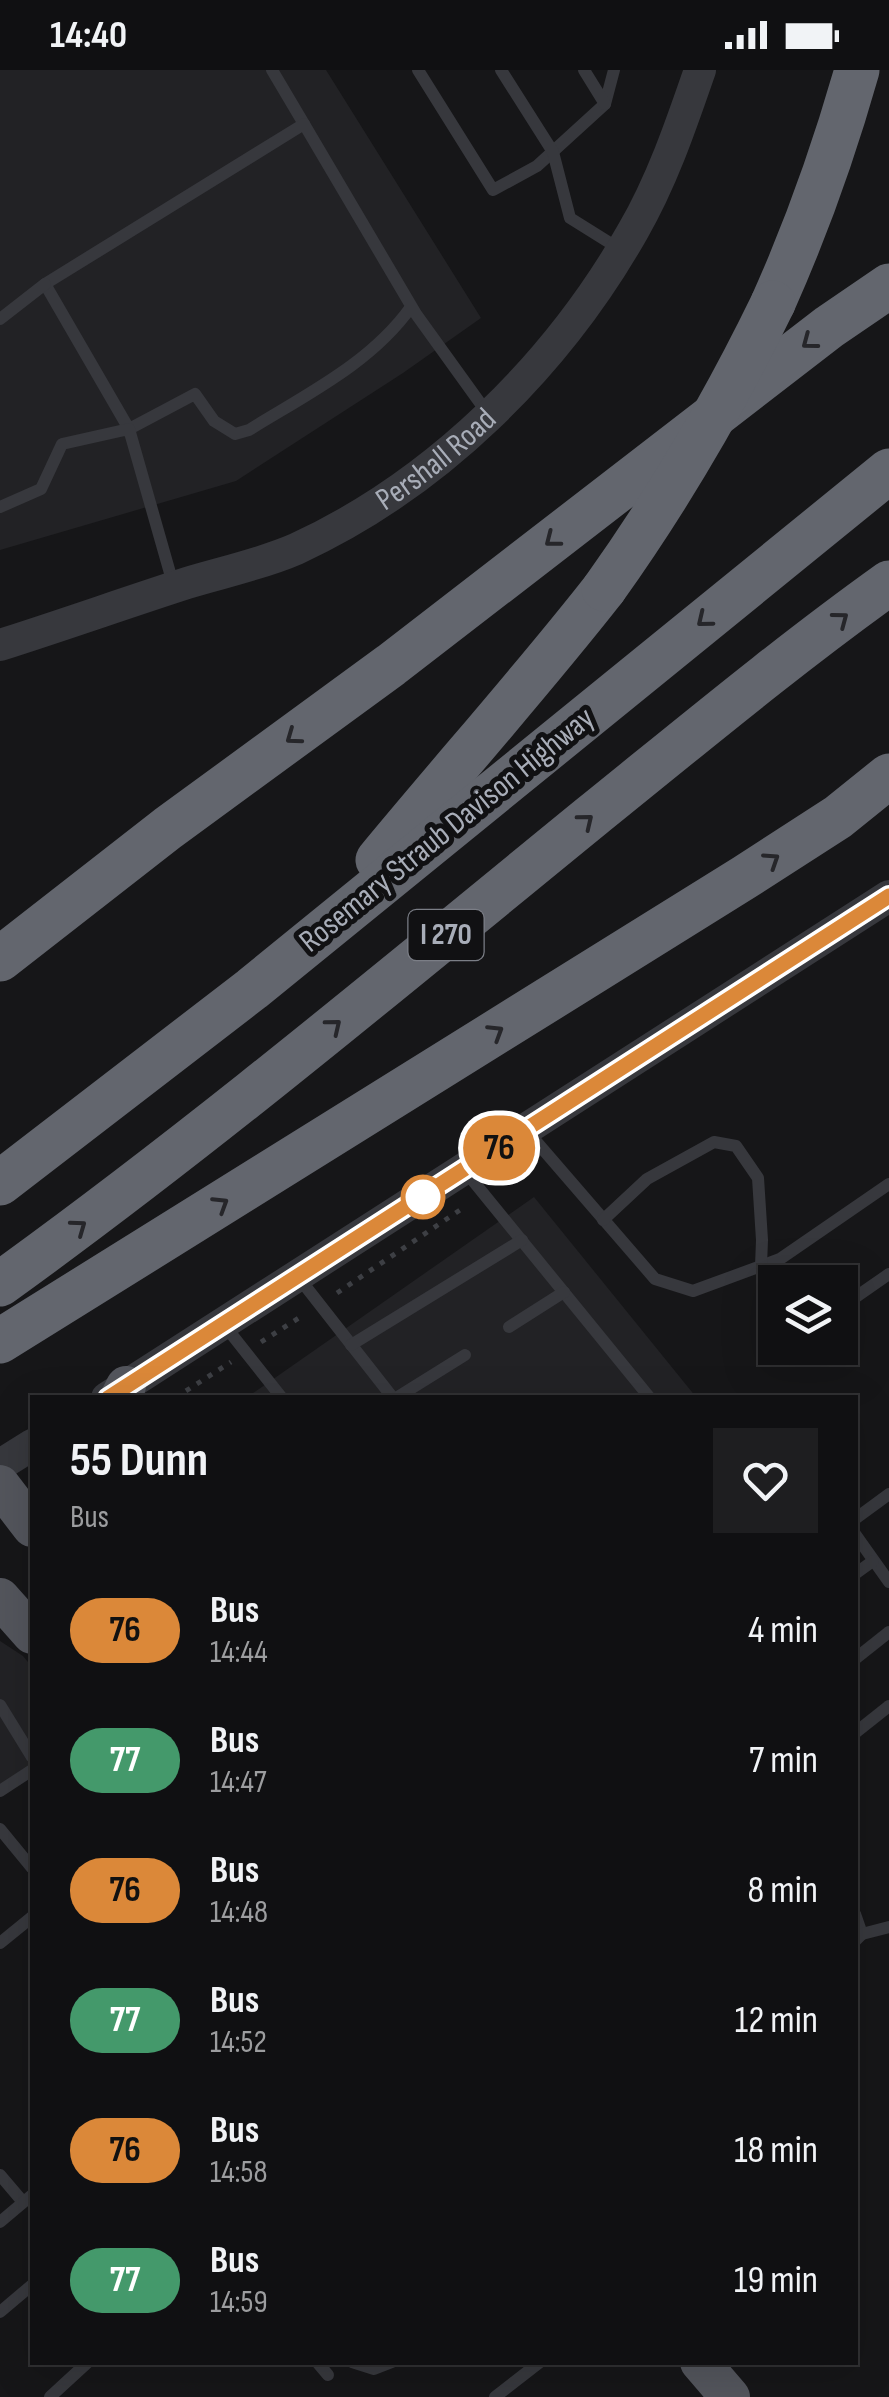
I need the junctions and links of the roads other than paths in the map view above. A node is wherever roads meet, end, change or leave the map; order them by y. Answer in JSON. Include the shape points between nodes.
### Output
{"nodes":[{"id":1,"x":272,"y":70,"type":"edge"},
{"id":2,"x":418,"y":70,"type":"edge"},
{"id":3,"x":501,"y":70,"type":"edge"},
{"id":4,"x":584,"y":70,"type":"edge"},
{"id":5,"x":614,"y":70,"type":"edge"},
{"id":6,"x":700,"y":70,"type":"edge"},
{"id":7,"x":857,"y":70,"type":"edge"},
{"id":8,"x":606,"y":104,"type":"junction"},
{"id":9,"x":304,"y":124,"type":"junction"},
{"id":10,"x":554,"y":152,"type":"junction"},
{"id":11,"x":621,"y":250,"type":"junction"},
{"id":12,"x":45,"y":284,"type":"junction"},
{"id":13,"x":889,"y":286,"type":"edge"},
{"id":14,"x":411,"y":307,"type":"junction"},
{"id":15,"x":0,"y":318,"type":"edge"},
{"id":16,"x":489,"y":416,"type":"junction"},
{"id":17,"x":128,"y":429,"type":"junction"},
{"id":18,"x":889,"y":471,"type":"edge"},
{"id":19,"x":0,"y":507,"type":"edge"},
{"id":20,"x":889,"y":583,"type":"edge"},
{"id":21,"x":174,"y":588,"type":"junction"},
{"id":22,"x":0,"y":645,"type":"edge"},
{"id":23,"x":889,"y":776,"type":"edge"},
{"id":24,"x":889,"y":896,"type":"edge"},
{"id":25,"x":318,"y":932,"type":"junction"},
{"id":26,"x":0,"y":960,"type":"edge"},
{"id":27,"x":527,"y":1130,"type":"junction"},
{"id":28,"x":465,"y":1170,"type":"junction"},
{"id":29,"x":0,"y":1183,"type":"edge"},
{"id":30,"x":889,"y":1184,"type":"edge"},
{"id":31,"x":603,"y":1220,"type":"junction"},
{"id":32,"x":522,"y":1240,"type":"junction"},
{"id":33,"x":761,"y":1265,"type":"edge"},
{"id":34,"x":764,"y":1265,"type":"edge"},
{"id":35,"x":758,"y":1267,"type":"edge"},
{"id":36,"x":889,"y":1274,"type":"edge"},
{"id":37,"x":297,"y":1276,"type":"junction"},
{"id":38,"x":0,"y":1284,"type":"edge"},
{"id":39,"x":564,"y":1292,"type":"junction"},
{"id":40,"x":858,"y":1296,"type":"edge"},
{"id":41,"x":224,"y":1324,"type":"junction"},
{"id":42,"x":509,"y":1327,"type":"dead end"},
{"id":43,"x":10,"y":1335,"type":"edge"},
{"id":44,"x":351,"y":1345,"type":"junction"},
{"id":45,"x":464,"y":1354,"type":"dead end"},
{"id":46,"x":118,"y":1394,"type":"edge"},
{"id":47,"x":280,"y":1395,"type":"edge"},
{"id":48,"x":393,"y":1395,"type":"edge"},
{"id":49,"x":400,"y":1395,"type":"edge"},
{"id":50,"x":648,"y":1395,"type":"edge"},
{"id":51,"x":30,"y":1446,"type":"edge"},
{"id":52,"x":0,"y":1466,"type":"edge"},
{"id":53,"x":0,"y":1485,"type":"edge"},
{"id":54,"x":889,"y":1494,"type":"edge"},
{"id":55,"x":858,"y":1517,"type":"edge"},
{"id":56,"x":30,"y":1524,"type":"edge"},
{"id":57,"x":858,"y":1538,"type":"edge"},
{"id":58,"x":873,"y":1561,"type":"junction"},
{"id":59,"x":858,"y":1572,"type":"edge"},
{"id":60,"x":889,"y":1582,"type":"edge"},
{"id":61,"x":0,"y":1598,"type":"edge"},
{"id":62,"x":30,"y":1632,"type":"edge"},
{"id":63,"x":889,"y":1632,"type":"edge"},
{"id":64,"x":858,"y":1656,"type":"edge"},
{"id":65,"x":889,"y":1706,"type":"edge"},
{"id":66,"x":1,"y":1712,"type":"edge"},
{"id":67,"x":858,"y":1731,"type":"edge"},
{"id":68,"x":30,"y":1754,"type":"edge"},
{"id":69,"x":30,"y":1771,"type":"edge"},
{"id":70,"x":0,"y":1790,"type":"edge"},
{"id":71,"x":0,"y":1828,"type":"edge"},
{"id":72,"x":30,"y":1866,"type":"edge"},
{"id":73,"x":30,"y":1919,"type":"edge"},
{"id":74,"x":889,"y":1927,"type":"edge"},
{"id":75,"x":859,"y":1938,"type":"edge"},
{"id":76,"x":0,"y":1942,"type":"edge"},
{"id":77,"x":0,"y":2175,"type":"edge"},
{"id":78,"x":28,"y":2198,"type":"edge"},
{"id":79,"x":0,"y":2222,"type":"edge"},
{"id":80,"x":30,"y":2288,"type":"edge"},
{"id":81,"x":0,"y":2312,"type":"edge"},
{"id":82,"x":89,"y":2365,"type":"edge"},
{"id":83,"x":319,"y":2365,"type":"edge"},
{"id":84,"x":536,"y":2365,"type":"edge"},
{"id":85,"x":703,"y":2365,"type":"edge"},
{"id":86,"x":328,"y":2376,"type":"dead end"},
{"id":87,"x":50,"y":2397,"type":"edge"},
{"id":88,"x":495,"y":2397,"type":"edge"},
{"id":89,"x":730,"y":2397,"type":"edge"}],
"edges":[{"from":1,"to":9,"type":"lane"},
{"from":2,"to":10,"type":"lane","via":[[494,190]]},
{"from":3,"to":10,"type":"lane"},
{"from":4,"to":8,"type":"lane"},
{"from":5,"to":8,"type":"lane"},
{"from":6,"to":11,"type":"street","name":"Pershall Road","via":[[660,179]]},
{"from":7,"to":25,"type":"highway","bridge":true,"via":[[828,170],[774,303],[678,481],[604,589]]},
{"from":8,"to":10,"type":"lane"},
{"from":9,"to":12,"type":"lane"},
{"from":9,"to":14,"type":"lane"},
{"from":10,"to":11,"type":"lane","via":[[570,218]]},
{"from":11,"to":16,"type":"street","name":"Pershall Road","via":[[556,346]]},
{"from":12,"to":15,"type":"lane"},
{"from":12,"to":17,"type":"lane"},
{"from":13,"to":26,"type":"highway","one_way":true},
{"from":14,"to":16,"type":"lane"},
{"from":14,"to":17,"type":"lane","via":[[374,351],[249,430],[235,434],[214,422],[195,394]]},
{"from":16,"to":21,"type":"street","name":"Pershall Road","via":[[374,506],[294,550]]},
{"from":17,"to":19,"type":"lane","via":[[62,444],[41,490]]},
{"from":17,"to":21,"type":"lane"},
{"from":18,"to":25,"type":"highway","name":"Rosemary Straub Davison Highway","number":"I 270","one_way":true},
{"from":38,"to":20,"type":"highway","number":"I 270","one_way":true,"via":[[209,1127]]},
{"from":21,"to":22,"type":"street","name":"Pershall Road"},
{"from":43,"to":23,"type":"highway","one_way":true,"via":[[838,818]]},
{"from":24,"to":27,"type":"street"},
{"from":25,"to":29,"type":"highway","name":"Rosemary Straub Davison Highway","number":"I 270"},
{"from":27,"to":28,"type":"street"},
{"from":27,"to":31,"type":"lane"},
{"from":28,"to":32,"type":"lane"},
{"from":28,"to":37,"type":"street"},
{"from":30,"to":34,"type":"lane"},
{"from":31,"to":33,"type":"lane","via":[[647,1178],[714,1142],[736,1146],[758,1178]]},
{"from":31,"to":35,"type":"lane","via":[[655,1279],[693,1290]]},
{"from":32,"to":39,"type":"lane"},
{"from":32,"to":44,"type":"lane"},
{"from":36,"to":40,"type":"lane"},
{"from":37,"to":41,"type":"street"},
{"from":37,"to":44,"type":"lane"},
{"from":39,"to":42,"type":"lane"},
{"from":39,"to":50,"type":"lane"},
{"from":41,"to":46,"type":"street"},
{"from":41,"to":47,"type":"lane"},
{"from":44,"to":48,"type":"lane"},
{"from":45,"to":49,"type":"lane"},
{"from":51,"to":52,"type":"street"},
{"from":53,"to":56,"type":"main road"},
{"from":54,"to":55,"type":"lane"},
{"from":57,"to":58,"type":"lane"},
{"from":58,"to":59,"type":"lane"},
{"from":58,"to":60,"type":"lane"},
{"from":61,"to":62,"type":"main road"},
{"from":63,"to":64,"type":"lane"},
{"from":65,"to":67,"type":"lane"},
{"from":66,"to":68,"type":"lane"},
{"from":69,"to":70,"type":"lane"},
{"from":71,"to":72,"type":"lane"},
{"from":73,"to":76,"type":"lane"},
{"from":74,"to":75,"type":"lane"},
{"from":77,"to":78,"type":"lane"},
{"from":78,"to":79,"type":"lane"},
{"from":80,"to":81,"type":"lane"},
{"from":82,"to":87,"type":"lane"},
{"from":83,"to":86,"type":"lane"},
{"from":84,"to":88,"type":"lane"},
{"from":85,"to":89,"type":"main road"}]}
